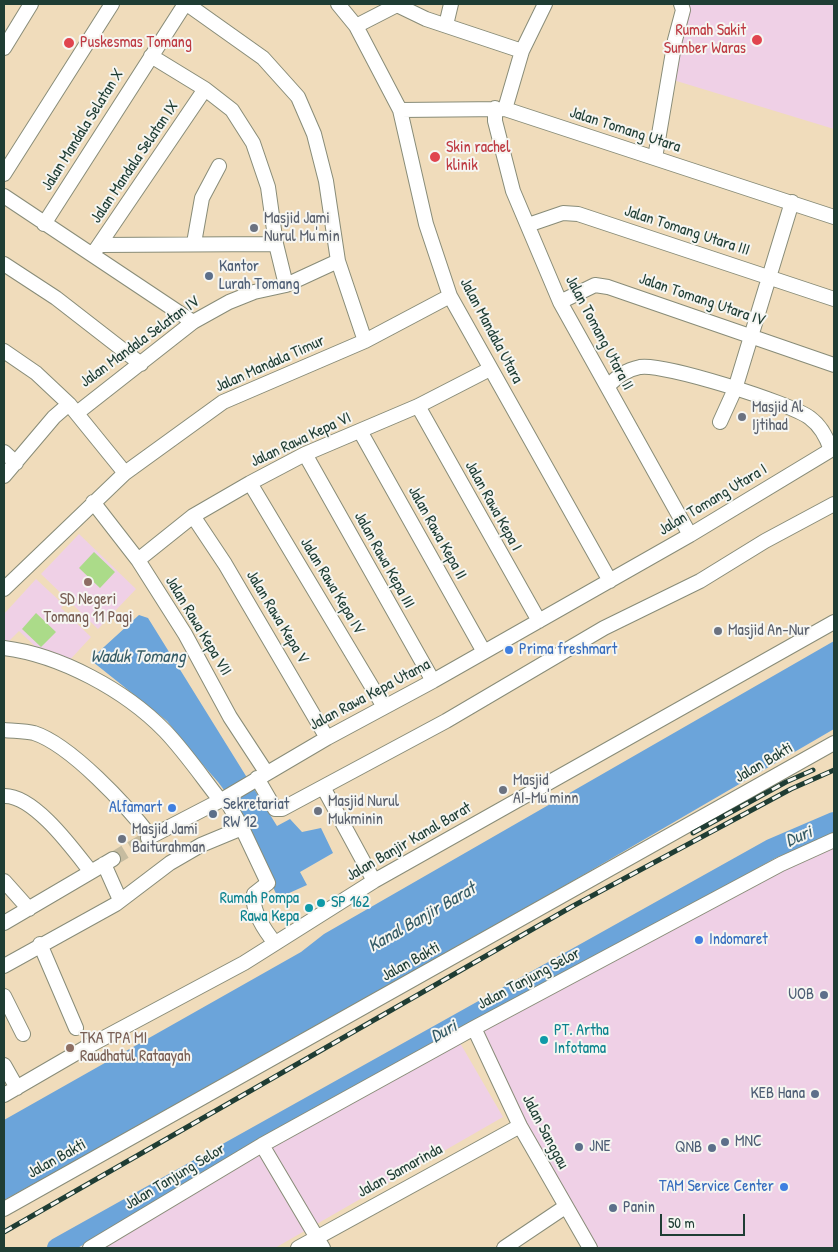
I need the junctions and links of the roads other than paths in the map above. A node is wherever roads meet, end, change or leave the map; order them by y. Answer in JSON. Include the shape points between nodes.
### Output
{"nodes":[{"id":1,"x":31,"y":4,"type":"edge"},
{"id":2,"x":112,"y":4,"type":"edge"},
{"id":3,"x":186,"y":4,"type":"edge"},
{"id":4,"x":451,"y":4,"type":"edge"},
{"id":5,"x":545,"y":4,"type":"edge"},
{"id":6,"x":341,"y":5,"type":"edge"},
{"id":7,"x":682,"y":7,"type":"edge"},
{"id":8,"x":446,"y":25,"type":"junction"},
{"id":9,"x":356,"y":26,"type":"junction"},
{"id":10,"x":4,"y":48,"type":"edge"},
{"id":11,"x":522,"y":52,"type":"junction"},
{"id":12,"x":151,"y":56,"type":"junction"},
{"id":13,"x":205,"y":89,"type":"junction"},
{"id":14,"x":500,"y":109,"type":"junction"},
{"id":15,"x":400,"y":110,"type":"junction"},
{"id":16,"x":656,"y":158,"type":"junction"},
{"id":17,"x":220,"y":166,"type":"dead end"},
{"id":18,"x":4,"y":174,"type":"edge"},
{"id":19,"x":4,"y":196,"type":"edge"},
{"id":20,"x":792,"y":202,"type":"junction"},
{"id":21,"x":834,"y":217,"type":"edge"},
{"id":22,"x":44,"y":224,"type":"junction"},
{"id":23,"x":528,"y":225,"type":"junction"},
{"id":24,"x":194,"y":243,"type":"junction"},
{"id":25,"x":276,"y":244,"type":"junction"},
{"id":26,"x":96,"y":250,"type":"junction"},
{"id":27,"x":338,"y":261,"type":"junction"},
{"id":28,"x":4,"y":264,"type":"edge"},
{"id":29,"x":768,"y":276,"type":"junction"},
{"id":30,"x":286,"y":285,"type":"junction"},
{"id":31,"x":450,"y":296,"type":"junction"},
{"id":32,"x":834,"y":299,"type":"edge"},
{"id":33,"x":560,"y":302,"type":"junction"},
{"id":34,"x":193,"y":322,"type":"junction"},
{"id":35,"x":750,"y":334,"type":"junction"},
{"id":36,"x":365,"y":341,"type":"junction"},
{"id":37,"x":4,"y":350,"type":"edge"},
{"id":38,"x":141,"y":364,"type":"junction"},
{"id":39,"x":834,"y":365,"type":"edge"},
{"id":40,"x":490,"y":369,"type":"junction"},
{"id":41,"x":608,"y":386,"type":"junction"},
{"id":42,"x":735,"y":389,"type":"junction"},
{"id":43,"x":418,"y":406,"type":"junction"},
{"id":44,"x":73,"y":408,"type":"junction"},
{"id":45,"x":720,"y":422,"type":"dead end"},
{"id":46,"x":360,"y":431,"type":"junction"},
{"id":47,"x":832,"y":449,"type":"edge"},
{"id":48,"x":4,"y":452,"type":"edge"},
{"id":49,"x":305,"y":454,"type":"junction"},
{"id":50,"x":16,"y":463,"type":"junction"},
{"id":51,"x":126,"y":473,"type":"junction"},
{"id":52,"x":4,"y":476,"type":"edge"},
{"id":53,"x":250,"y":483,"type":"junction"},
{"id":54,"x":93,"y":502,"type":"junction"},
{"id":55,"x":834,"y":504,"type":"edge"},
{"id":56,"x":193,"y":516,"type":"junction"},
{"id":57,"x":690,"y":535,"type":"junction"},
{"id":58,"x":138,"y":560,"type":"junction"},
{"id":59,"x":610,"y":581,"type":"junction"},
{"id":60,"x":4,"y":589,"type":"edge"},
{"id":61,"x":538,"y":621,"type":"junction"},
{"id":62,"x":834,"y":622,"type":"edge"},
{"id":63,"x":4,"y":648,"type":"edge"},
{"id":64,"x":484,"y":652,"type":"junction"},
{"id":65,"x":433,"y":682,"type":"junction"},
{"id":66,"x":384,"y":707,"type":"junction"},
{"id":67,"x":4,"y":730,"type":"edge"},
{"id":68,"x":327,"y":738,"type":"junction"},
{"id":69,"x":834,"y":743,"type":"edge"},
{"id":70,"x":259,"y":777,"type":"junction"},
{"id":71,"x":323,"y":787,"type":"junction"},
{"id":72,"x":4,"y":796,"type":"edge"},
{"id":73,"x":224,"y":798,"type":"junction"},
{"id":74,"x":242,"y":828,"type":"junction"},
{"id":75,"x":834,"y":840,"type":"edge"},
{"id":76,"x":91,"y":872,"type":"junction"},
{"id":77,"x":4,"y":880,"type":"edge"},
{"id":78,"x":374,"y":881,"type":"junction"},
{"id":79,"x":120,"y":900,"type":"junction"},
{"id":80,"x":30,"y":909,"type":"junction"},
{"id":81,"x":4,"y":923,"type":"edge"},
{"id":82,"x":275,"y":943,"type":"junction"},
{"id":83,"x":40,"y":944,"type":"junction"},
{"id":84,"x":4,"y":966,"type":"edge"},
{"id":85,"x":4,"y":996,"type":"edge"},
{"id":86,"x":76,"y":1028,"type":"dead end"},
{"id":87,"x":474,"y":1028,"type":"junction"},
{"id":88,"x":23,"y":1034,"type":"dead end"},
{"id":89,"x":4,"y":1065,"type":"edge"},
{"id":90,"x":17,"y":1088,"type":"junction"},
{"id":91,"x":4,"y":1095,"type":"edge"},
{"id":92,"x":520,"y":1126,"type":"junction"},
{"id":93,"x":262,"y":1145,"type":"junction"},
{"id":94,"x":565,"y":1207,"type":"junction"},
{"id":95,"x":4,"y":1209,"type":"edge"},
{"id":96,"x":319,"y":1243,"type":"edge"},
{"id":97,"x":96,"y":1246,"type":"edge"},
{"id":98,"x":298,"y":1248,"type":"edge"},
{"id":99,"x":504,"y":1248,"type":"edge"},
{"id":100,"x":590,"y":1248,"type":"edge"}],
"edges":[{"from":1,"to":10,"type":"street"},
{"from":2,"to":18,"type":"street"},
{"from":3,"to":12,"type":"street","name":"Jalan Mandala Selatan X"},
{"from":3,"to":27,"type":"street","via":[[263,58],[298,97],[314,134],[326,181]]},
{"from":4,"to":8,"type":"street"},
{"from":5,"to":11,"type":"street"},
{"from":6,"to":9,"type":"street","name":"Jalan Mandala Utara"},
{"from":7,"to":16,"type":"street"},
{"from":8,"to":9,"type":"street","via":[[426,20],[397,4]]},
{"from":8,"to":11,"type":"street"},
{"from":9,"to":15,"type":"street","name":"Jalan Mandala Utara"},
{"from":11,"to":14,"type":"street"},
{"from":12,"to":13,"type":"street"},
{"from":12,"to":22,"type":"street","name":"Jalan Mandala Selatan X"},
{"from":13,"to":25,"type":"street","via":[[232,110],[253,143],[268,187]]},
{"from":13,"to":26,"type":"street","name":"Jalan Mandala Selatan IX"},
{"from":14,"to":15,"type":"street","name":"Jalan Tomang Utara"},
{"from":14,"to":16,"type":"street","name":"Jalan Tomang Utara"},
{"from":14,"to":23,"type":"street","name":"Jalan Tomang Utara II","via":[[495,121],[513,191]]},
{"from":15,"to":31,"type":"street","name":"Jalan Mandala Utara","via":[[426,224]]},
{"from":16,"to":20,"type":"street","name":"Jalan Tomang Utara"},
{"from":17,"to":24,"type":"street","via":[[202,198]]},
{"from":19,"to":22,"type":"street"},
{"from":20,"to":21,"type":"street","name":"Jalan Tomang Utara"},
{"from":20,"to":29,"type":"street"},
{"from":22,"to":26,"type":"street"},
{"from":23,"to":29,"type":"street","name":"Jalan Tomang Utara III","via":[[563,213],[578,214]]},
{"from":23,"to":33,"type":"street","name":"Jalan Tomang Utara II"},
{"from":24,"to":25,"type":"street"},
{"from":24,"to":26,"type":"street"},
{"from":25,"to":30,"type":"street"},
{"from":26,"to":34,"type":"street"},
{"from":27,"to":30,"type":"street","name":"Jalan Mandala Selatan IV"},
{"from":27,"to":36,"type":"street"},
{"from":28,"to":38,"type":"street","via":[[56,298]]},
{"from":29,"to":32,"type":"street","name":"Jalan Tomang Utara III"},
{"from":29,"to":35,"type":"street"},
{"from":30,"to":34,"type":"street","name":"Jalan Mandala Selatan IV","via":[[254,292]]},
{"from":31,"to":36,"type":"street","name":"Jalan Mandala Timur"},
{"from":31,"to":40,"type":"street","name":"Jalan Mandala Utara"},
{"from":33,"to":35,"type":"street","name":"Jalan Tomang Utara IV","via":[[585,288],[595,285],[608,287]]},
{"from":33,"to":41,"type":"street","name":"Jalan Tomang Utara II"},
{"from":34,"to":38,"type":"street","name":"Jalan Mandala Selatan IV"},
{"from":35,"to":39,"type":"street","name":"Jalan Tomang Utara IV"},
{"from":35,"to":42,"type":"street"},
{"from":36,"to":51,"type":"street","name":"Jalan Mandala Timur","via":[[223,402]]},
{"from":37,"to":44,"type":"street","via":[[36,373]]},
{"from":38,"to":44,"type":"street","name":"Jalan Mandala Selatan IV","via":[[86,404]]},
{"from":40,"to":43,"type":"street","name":"Jalan Rawa Kepa VI"},
{"from":40,"to":59,"type":"street","name":"Jalan Mandala Utara"},
{"from":41,"to":42,"type":"street","via":[[620,374],[641,367],[663,368]]},
{"from":41,"to":57,"type":"street","name":"Jalan Tomang Utara II"},
{"from":42,"to":45,"type":"street"},
{"from":42,"to":47,"type":"street","via":[[801,412],[824,433]]},
{"from":43,"to":46,"type":"street","name":"Jalan Rawa Kepa VI"},
{"from":43,"to":61,"type":"street","name":"Jalan Rawa Kepa I"},
{"from":44,"to":50,"type":"street","name":"Jalan Mandala Selatan IV","via":[[53,418]]},
{"from":44,"to":51,"type":"street"},
{"from":46,"to":49,"type":"street","name":"Jalan Rawa Kepa VI"},
{"from":46,"to":64,"type":"street","name":"Jalan Rawa Kepa II"},
{"from":47,"to":57,"type":"street","name":"Jalan Tomang Utara I"},
{"from":48,"to":50,"type":"street"},
{"from":49,"to":53,"type":"street","name":"Jalan Rawa Kepa VI"},
{"from":49,"to":65,"type":"street","name":"Jalan Rawa Kepa III"},
{"from":50,"to":52,"type":"street","name":"Jalan Mandala Selatan IV"},
{"from":51,"to":54,"type":"street","name":"Jalan Mandala Timur"},
{"from":53,"to":56,"type":"street","name":"Jalan Rawa Kepa VI"},
{"from":53,"to":66,"type":"street","name":"Jalan Rawa Kepa IV"},
{"from":54,"to":58,"type":"street","name":"Jalan Rawa Kepa VII"},
{"from":54,"to":60,"type":"street","name":"Jalan Mandala Timur"},
{"from":55,"to":71,"type":"street","via":[[765,540],[700,581],[604,628],[446,721]]},
{"from":56,"to":58,"type":"street","name":"Jalan Rawa Kepa VI"},
{"from":56,"to":68,"type":"street","name":"Jalan Rawa Kepa V","via":[[225,564]]},
{"from":57,"to":59,"type":"street","name":"Jalan Tomang Utara I"},
{"from":58,"to":70,"type":"street","name":"Jalan Rawa Kepa VII","via":[[185,634]]},
{"from":59,"to":61,"type":"street","name":"Jalan Rawa Kepa Utama"},
{"from":61,"to":64,"type":"street","name":"Jalan Rawa Kepa Utama"},
{"from":62,"to":78,"type":"street","name":"Jalan Banjir Kanal Barat"},
{"from":63,"to":73,"type":"street","via":[[24,650],[72,667],[117,692],[164,730]]},
{"from":64,"to":65,"type":"street","name":"Jalan Rawa Kepa Utama"},
{"from":65,"to":66,"type":"street","name":"Jalan Rawa Kepa Utama"},
{"from":66,"to":68,"type":"street","name":"Jalan Rawa Kepa Utama"},
{"from":67,"to":73,"type":"street","name":"Jalan Rawa Kepa Utama","via":[[34,733],[63,747],[84,765],[149,838]]},
{"from":68,"to":70,"type":"street","name":"Jalan Rawa Kepa Utama"},
{"from":69,"to":95,"type":"street","name":"Jalan Bakti"},
{"from":70,"to":71,"type":"street","name":"Jalan Rawa Kepa VII","via":[[278,810]]},
{"from":70,"to":73,"type":"street","name":"Jalan Rawa Kepa Utama"},
{"from":71,"to":78,"type":"street"},
{"from":72,"to":76,"type":"street","via":[[14,796],[49,822]]},
{"from":73,"to":74,"type":"street"},
{"from":74,"to":79,"type":"street","via":[[201,845],[170,863]]},
{"from":74,"to":82,"type":"street","via":[[268,883],[254,894],[253,900],[265,931]]},
{"from":75,"to":87,"type":"street","name":"Jalan Tanjung Selor","via":[[757,877]]},
{"from":76,"to":79,"type":"street","via":[[108,862]]},
{"from":76,"to":80,"type":"street"},
{"from":77,"to":80,"type":"street"},
{"from":78,"to":82,"type":"street","name":"Jalan Banjir Kanal Barat"},
{"from":79,"to":83,"type":"street"},
{"from":80,"to":81,"type":"street"},
{"from":82,"to":90,"type":"street","name":"Jalan Banjir Kanal Barat"},
{"from":83,"to":84,"type":"street"},
{"from":83,"to":86,"type":"street"},
{"from":85,"to":88,"type":"street"},
{"from":87,"to":92,"type":"street","name":"Jalan Sanggau"},
{"from":87,"to":93,"type":"street","name":"Jalan Tanjung Selor"},
{"from":89,"to":90,"type":"street"},
{"from":90,"to":91,"type":"street","name":"Jalan Banjir Kanal Barat"},
{"from":92,"to":94,"type":"street","name":"Jalan Sanggau"},
{"from":92,"to":96,"type":"street","name":"Jalan Samarinda"},
{"from":93,"to":96,"type":"street"},
{"from":93,"to":97,"type":"street","name":"Jalan Tanjung Selor"},
{"from":94,"to":99,"type":"street"},
{"from":94,"to":100,"type":"street","name":"Jalan Sanggau"},
{"from":96,"to":98,"type":"street","name":"Jalan Samarinda"}]}
